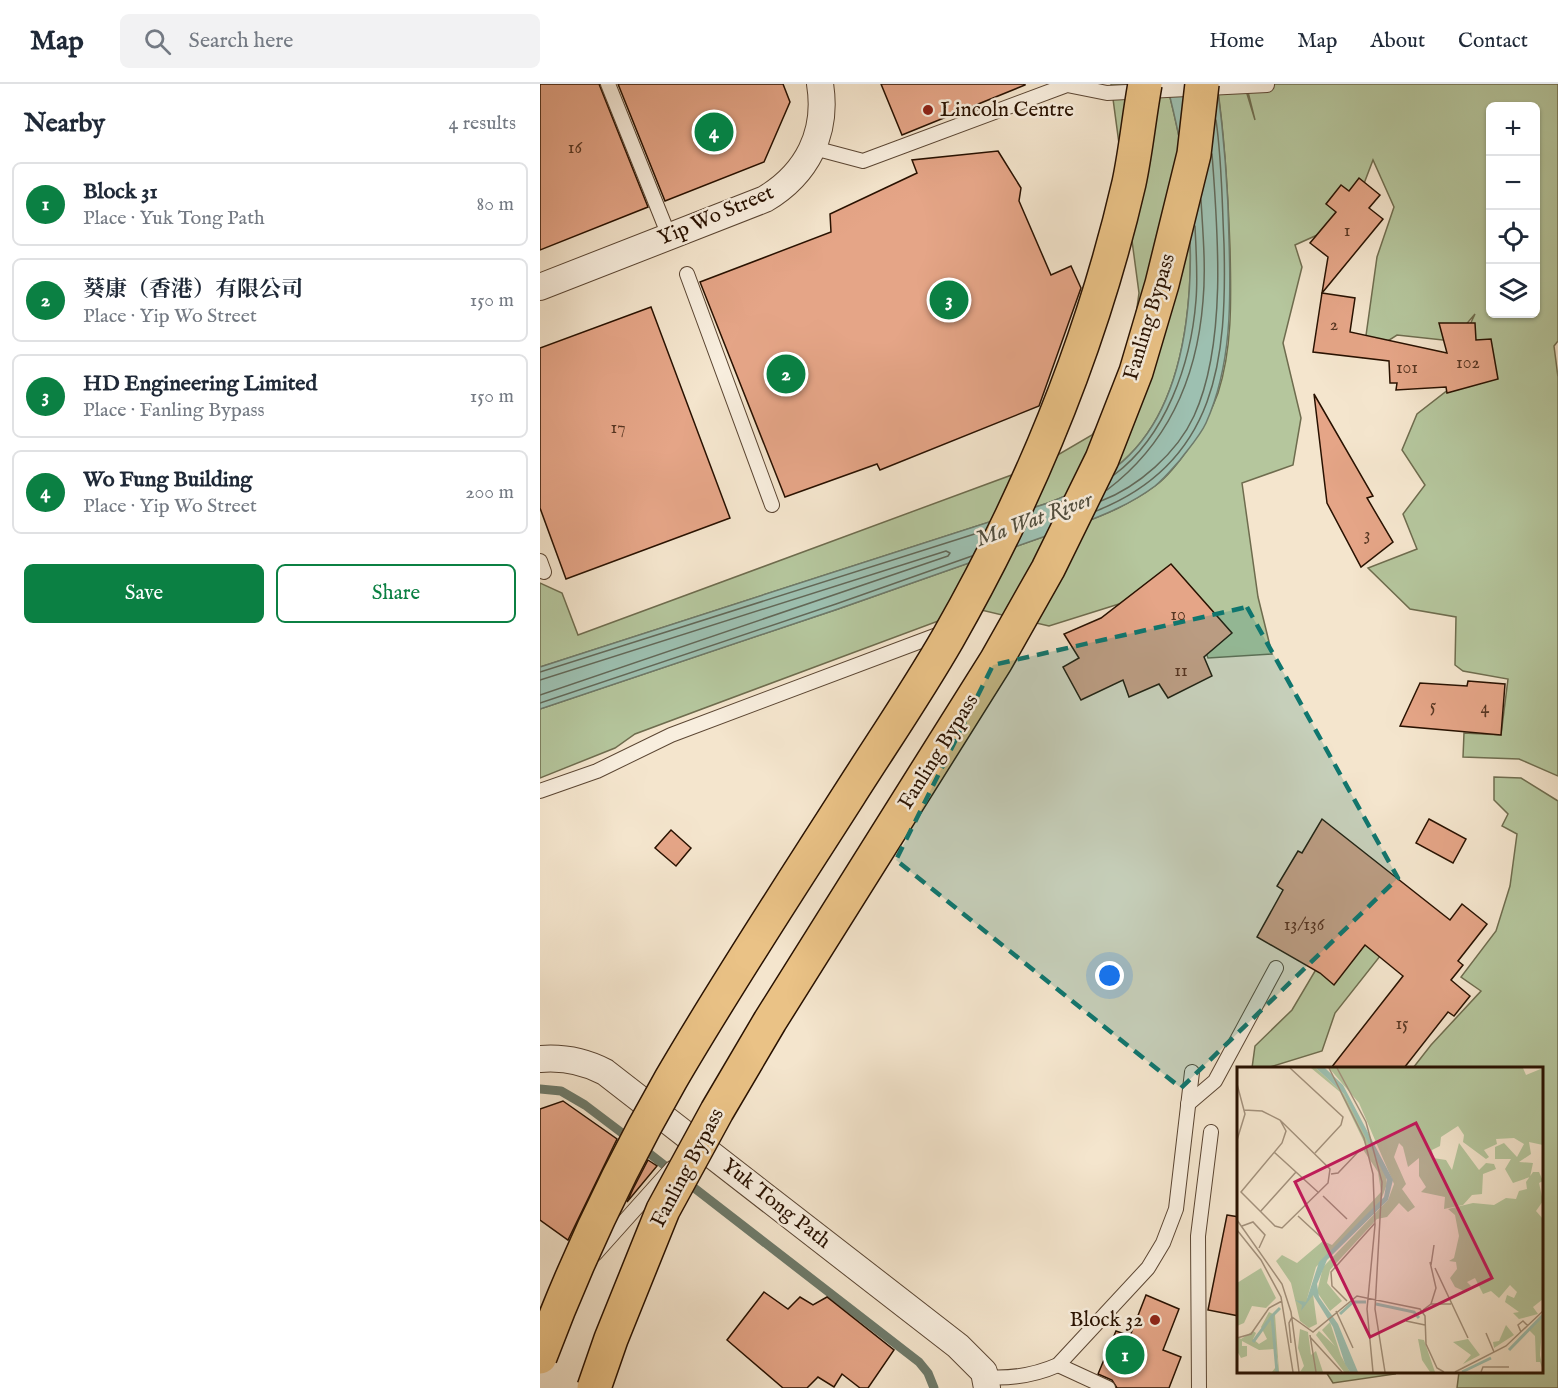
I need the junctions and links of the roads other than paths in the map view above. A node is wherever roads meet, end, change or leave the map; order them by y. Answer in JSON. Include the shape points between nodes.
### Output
{"nodes":[{"id":1,"x":609,"y":84,"type":"edge"},
{"id":2,"x":819,"y":84,"type":"edge"},
{"id":3,"x":1144,"y":84,"type":"edge"},
{"id":4,"x":1202,"y":84,"type":"edge"},
{"id":5,"x":1267,"y":85,"type":"edge"},
{"id":6,"x":814,"y":148,"type":"junction"},
{"id":7,"x":669,"y":236,"type":"junction"},
{"id":8,"x":687,"y":274,"type":"dead end"},
{"id":9,"x":540,"y":287,"type":"edge"},
{"id":10,"x":772,"y":505,"type":"dead end"},
{"id":11,"x":969,"y":623,"type":"dead end"},
{"id":12,"x":540,"y":791,"type":"edge"},
{"id":13,"x":1276,"y":968,"type":"dead end"},
{"id":14,"x":540,"y":1059,"type":"edge"},
{"id":15,"x":1192,"y":1072,"type":"dead end"},
{"id":16,"x":1188,"y":1104,"type":"junction"},
{"id":17,"x":1212,"y":1132,"type":"dead end"},
{"id":18,"x":695,"y":1141,"type":"junction"},
{"id":19,"x":579,"y":1272,"type":"dead end"},
{"id":20,"x":540,"y":1357,"type":"edge"},
{"id":21,"x":1058,"y":1365,"type":"junction"},
{"id":22,"x":986,"y":1383,"type":"edge"},
{"id":23,"x":594,"y":1388,"type":"edge"},
{"id":24,"x":1108,"y":1388,"type":"edge"},
{"id":25,"x":1199,"y":1388,"type":"edge"}],
"edges":[{"from":1,"to":7,"type":"lane"},
{"from":2,"to":6,"type":"street","name":"Yip Wo Street","via":[[822,113]]},
{"from":3,"to":20,"type":"highway","bridge":true,"via":[[1130,179],[1101,288],[1070,381],[1012,515],[947,640],[670,1081],[615,1184]]},
{"from":4,"to":23,"type":"highway","name":"Fanling Bypass","bridge":true,"via":[[1194,154],[1162,284],[1136,372],[1102,459],[996,661],[770,1021],[663,1210]]},
{"from":5,"to":6,"type":"lane","bridge":true,"via":[[1107,93],[1067,85],[863,161]]},
{"from":6,"to":7,"type":"street","name":"Yip Wo Street","via":[[805,164],[780,190]]},
{"from":7,"to":9,"type":"street","name":"Yip Wo Street"},
{"from":8,"to":10,"type":"lane"},
{"from":11,"to":12,"type":"lane","via":[[671,735],[597,771]]},
{"from":13,"to":16,"type":"lane","via":[[1215,1081]]},
{"from":14,"to":18,"type":"street","name":"Yuk Tong Path","via":[[564,1058],[605,1072]]},
{"from":15,"to":16,"type":"lane"},
{"from":16,"to":21,"type":"lane","via":[[1176,1209],[1163,1243],[1149,1268]]},
{"from":17,"to":25,"type":"lane","via":[[1198,1236]]},
{"from":18,"to":19,"type":"lane"},
{"from":18,"to":22,"type":"street","name":"Yuk Tong Path","via":[[958,1346],[984,1372]]},
{"from":21,"to":22,"type":"lane"},
{"from":21,"to":24,"type":"lane"}]}
